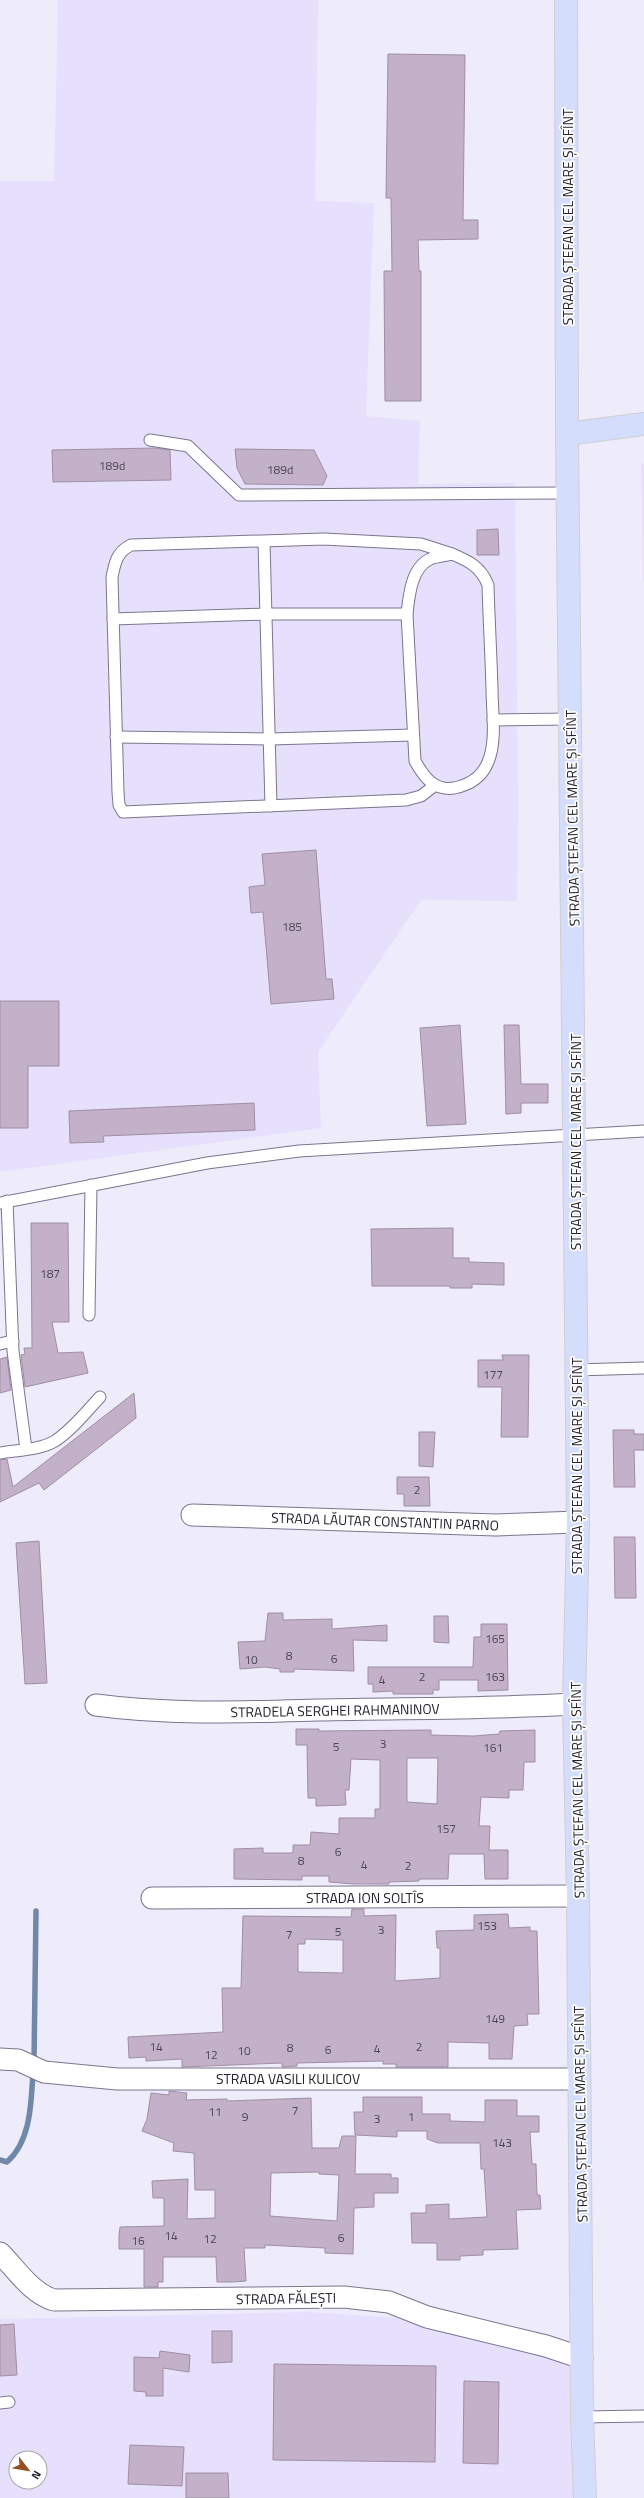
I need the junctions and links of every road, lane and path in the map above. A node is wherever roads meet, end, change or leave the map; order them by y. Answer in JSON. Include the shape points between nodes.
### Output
{"nodes":[{"id":1,"x":566,"y":0,"type":"edge"},
{"id":2,"x":644,"y":424,"type":"edge"},
{"id":3,"x":567,"y":434,"type":"junction"},
{"id":4,"x":150,"y":440,"type":"dead end"},
{"id":5,"x":568,"y":493,"type":"junction"},
{"id":6,"x":264,"y":542,"type":"junction"},
{"id":7,"x":452,"y":554,"type":"junction"},
{"id":8,"x":266,"y":614,"type":"junction"},
{"id":9,"x":407,"y":614,"type":"junction"},
{"id":10,"x":113,"y":619,"type":"junction"},
{"id":11,"x":571,"y":719,"type":"junction"},
{"id":12,"x":493,"y":720,"type":"junction"},
{"id":13,"x":413,"y":735,"type":"junction"},
{"id":14,"x":116,"y":737,"type":"junction"},
{"id":15,"x":270,"y":739,"type":"junction"},
{"id":16,"x":434,"y":786,"type":"junction"},
{"id":17,"x":271,"y":806,"type":"junction"},
{"id":18,"x":644,"y":1131,"type":"edge"},
{"id":19,"x":576,"y":1135,"type":"junction"},
{"id":20,"x":91,"y":1185,"type":"junction"},
{"id":21,"x":4,"y":1202,"type":"edge"},
{"id":22,"x":89,"y":1315,"type":"dead end"},
{"id":23,"x":13,"y":1341,"type":"junction"},
{"id":24,"x":0,"y":1344,"type":"edge"},
{"id":25,"x":644,"y":1368,"type":"edge"},
{"id":26,"x":575,"y":1370,"type":"junction"},
{"id":27,"x":100,"y":1397,"type":"dead end"},
{"id":28,"x":26,"y":1449,"type":"junction"},
{"id":29,"x":0,"y":1453,"type":"edge"},
{"id":30,"x":192,"y":1515,"type":"dead end"},
{"id":31,"x":578,"y":1522,"type":"junction"},
{"id":32,"x":574,"y":1704,"type":"junction"},
{"id":33,"x":96,"y":1705,"type":"dead end"},
{"id":34,"x":578,"y":1896,"type":"junction"},
{"id":35,"x":152,"y":1898,"type":"dead end"},
{"id":36,"x":1,"y":2058,"type":"edge"},
{"id":37,"x":579,"y":2079,"type":"junction"},
{"id":38,"x":0,"y":2253,"type":"edge"},
{"id":39,"x":582,"y":2358,"type":"junction"},
{"id":40,"x":644,"y":2416,"type":"edge"},
{"id":41,"x":582,"y":2417,"type":"junction"},
{"id":42,"x":585,"y":2498,"type":"edge"}],
"edges":[{"from":1,"to":3,"type":"main road","name":"STRADA ȘTEFAN CEL MARE ȘI SFÎNT"},
{"from":2,"to":3,"type":"main road"},
{"from":3,"to":5,"type":"main road","name":"STRADA ȘTEFAN CEL MARE ȘI SFÎNT"},
{"from":4,"to":5,"type":"lane","via":[[188,446],[239,495]]},
{"from":5,"to":11,"type":"main road","name":"STRADA ȘTEFAN CEL MARE ȘI SFÎNT"},
{"from":6,"to":7,"type":"lane","via":[[324,539],[421,544]]},
{"from":6,"to":8,"type":"lane"},
{"from":6,"to":10,"type":"lane","via":[[131,545],[116,559],[112,577]]},
{"from":7,"to":9,"type":"lane","via":[[429,559],[416,573],[410,590]]},
{"from":7,"to":12,"type":"lane","via":[[478,568],[488,585]]},
{"from":8,"to":9,"type":"lane"},
{"from":8,"to":10,"type":"lane"},
{"from":8,"to":15,"type":"lane"},
{"from":9,"to":13,"type":"lane"},
{"from":10,"to":14,"type":"lane"},
{"from":11,"to":12,"type":"lane"},
{"from":11,"to":19,"type":"main road","name":"STRADA ȘTEFAN CEL MARE ȘI SFÎNT"},
{"from":12,"to":16,"type":"lane","via":[[489,761],[482,774],[465,786],[446,789]]},
{"from":13,"to":15,"type":"lane"},
{"from":13,"to":16,"type":"lane","via":[[414,761],[423,776]]},
{"from":14,"to":15,"type":"lane"},
{"from":14,"to":17,"type":"lane","via":[[118,798],[123,812]]},
{"from":15,"to":17,"type":"lane"},
{"from":16,"to":17,"type":"lane","via":[[421,796],[406,800]]},
{"from":18,"to":19,"type":"lane"},
{"from":19,"to":20,"type":"lane","via":[[298,1151],[208,1163]]},
{"from":19,"to":26,"type":"main road","name":"STRADA ȘTEFAN CEL MARE ȘI SFÎNT"},
{"from":20,"to":21,"type":"lane"},
{"from":20,"to":22,"type":"lane"},
{"from":21,"to":23,"type":"lane"},
{"from":23,"to":24,"type":"lane"},
{"from":23,"to":28,"type":"lane"},
{"from":25,"to":26,"type":"lane"},
{"from":26,"to":31,"type":"main road","name":"STRADA ȘTEFAN CEL MARE ȘI SFÎNT"},
{"from":27,"to":28,"type":"lane","via":[[70,1429],[54,1441]]},
{"from":28,"to":29,"type":"lane"},
{"from":30,"to":31,"type":"street","name":"STRADA LĂUTAR CONSTANTIN PARNO","via":[[496,1525]]},
{"from":31,"to":32,"type":"main road","name":"STRADA ȘTEFAN CEL MARE ȘI SFÎNT"},
{"from":32,"to":33,"type":"street","name":"STRADELA SERGHEI RAHMANINOV","via":[[509,1708],[250,1713],[152,1711]]},
{"from":32,"to":34,"type":"main road","name":"STRADA ȘTEFAN CEL MARE ȘI SFÎNT"},
{"from":34,"to":35,"type":"street","name":"STRADA ION SOLTÎS"},
{"from":34,"to":37,"type":"main road","name":"STRADA ȘTEFAN CEL MARE ȘI SFÎNT"},
{"from":36,"to":37,"type":"street","name":"STRADA VASILI KULICOV","via":[[18,2060],[44,2072],[117,2079]]},
{"from":37,"to":39,"type":"main road","name":"STRADA ȘTEFAN CEL MARE ȘI SFÎNT"},
{"from":38,"to":39,"type":"street","name":"STRADA FĂLEȘTI","via":[[36,2291],[45,2298],[54,2300],[264,2300],[316,2297],[389,2302],[427,2318],[546,2346]]},
{"from":39,"to":41,"type":"main road","name":"STRADA ȘTEFAN CEL MARE ȘI SFÎNT"},
{"from":40,"to":41,"type":"lane"},
{"from":41,"to":42,"type":"main road","name":"STRADA ȘTEFAN CEL MARE ȘI SFÎNT"}]}
